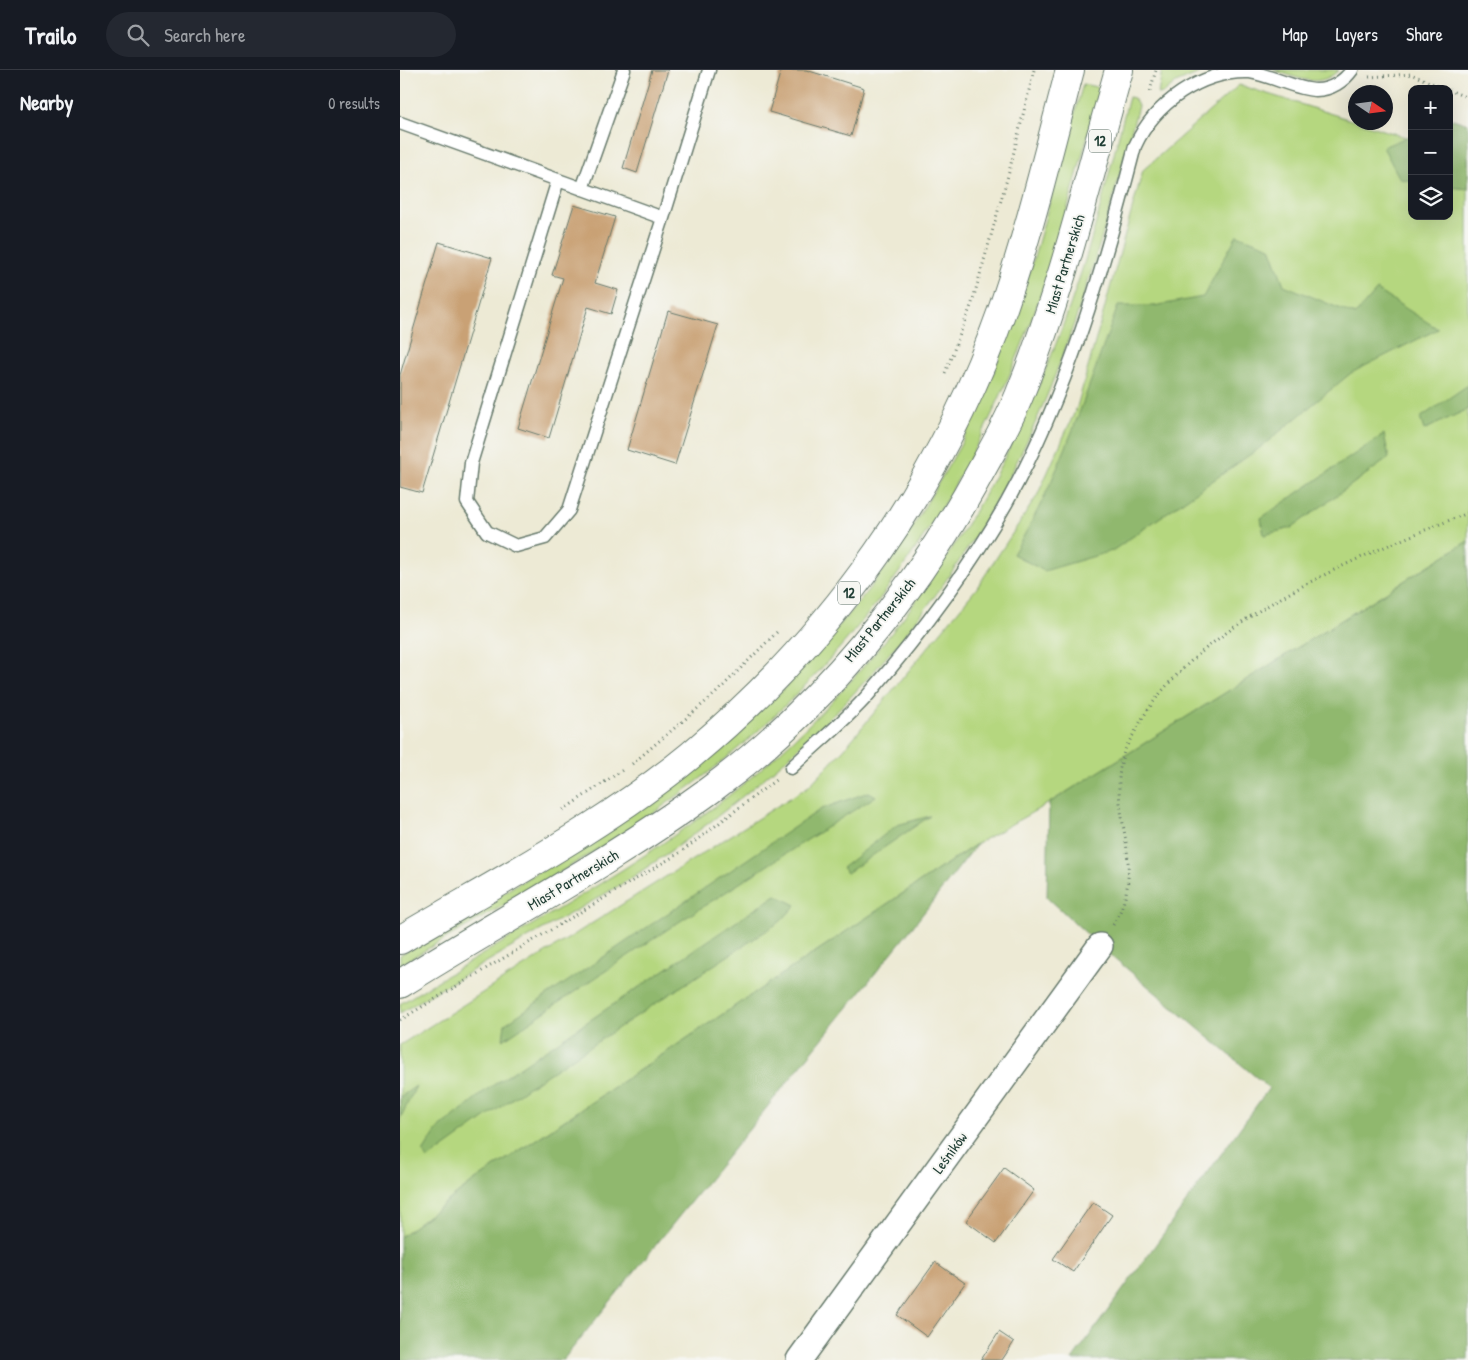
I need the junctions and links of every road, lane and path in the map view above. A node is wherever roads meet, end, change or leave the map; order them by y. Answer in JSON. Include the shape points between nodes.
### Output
{"nodes":[{"id":1,"x":624,"y":70,"type":"edge"},
{"id":2,"x":709,"y":70,"type":"edge"},
{"id":3,"x":1034,"y":70,"type":"edge"},
{"id":4,"x":1070,"y":70,"type":"edge"},
{"id":5,"x":1119,"y":70,"type":"edge"},
{"id":6,"x":1156,"y":70,"type":"edge"},
{"id":7,"x":1351,"y":71,"type":"edge"},
{"id":8,"x":1436,"y":85,"type":"edge"},
{"id":9,"x":1150,"y":92,"type":"dead end"},
{"id":10,"x":1453,"y":92,"type":"edge"},
{"id":11,"x":1468,"y":98,"type":"edge"},
{"id":12,"x":400,"y":123,"type":"edge"},
{"id":13,"x":558,"y":180,"type":"junction"},
{"id":14,"x":582,"y":189,"type":"junction"},
{"id":15,"x":663,"y":218,"type":"junction"},
{"id":16,"x":945,"y":374,"type":"dead end"},
{"id":17,"x":1468,"y":513,"type":"edge"},
{"id":18,"x":783,"y":626,"type":"dead end"},
{"id":19,"x":791,"y":768,"type":"joint"},
{"id":20,"x":561,"y":811,"type":"dead end"},
{"id":21,"x":400,"y":940,"type":"edge"},
{"id":22,"x":1100,"y":946,"type":"joint"},
{"id":23,"x":400,"y":984,"type":"edge"},
{"id":24,"x":400,"y":1020,"type":"edge"},
{"id":25,"x":799,"y":1360,"type":"edge"}],
"edges":[{"from":1,"to":14,"type":"lane"},
{"from":2,"to":15,"type":"lane"},
{"from":3,"to":16,"type":"path","via":[[972,303]]},
{"from":4,"to":21,"type":"main road","number":"12","via":[[1002,308],[961,412],[917,495],[830,618],[764,690],[689,756],[593,824]]},
{"from":5,"to":23,"type":"main road","name":"Miast Partnerskich","number":"12","via":[[1062,276],[1018,399],[963,504],[879,626],[800,712],[711,789],[611,858]]},
{"from":6,"to":9,"type":"path"},
{"from":7,"to":8,"type":"path","via":[[1360,78],[1410,74]]},
{"from":7,"to":19,"type":"lane","via":[[1333,86],[1316,90],[1251,72],[1231,70],[1188,86],[1165,103],[1141,134],[1081,331],[1043,427],[1007,502],[951,589],[867,696]]},
{"from":10,"to":11,"type":"path"},
{"from":12,"to":13,"type":"lane"},
{"from":13,"to":14,"type":"lane"},
{"from":13,"to":15,"type":"lane","via":[[471,463],[467,502],[487,532],[516,546],[545,538],[569,510]]},
{"from":14,"to":15,"type":"lane"},
{"from":17,"to":22,"type":"path","via":[[1399,540],[1268,604],[1182,668],[1149,706],[1124,754],[1119,789],[1129,854],[1128,890],[1118,916]]},
{"from":18,"to":20,"type":"path","via":[[716,692],[632,764]]},
{"from":19,"to":24,"type":"path","via":[[681,852]]},
{"from":22,"to":25,"type":"street","name":"Leśników"}]}
